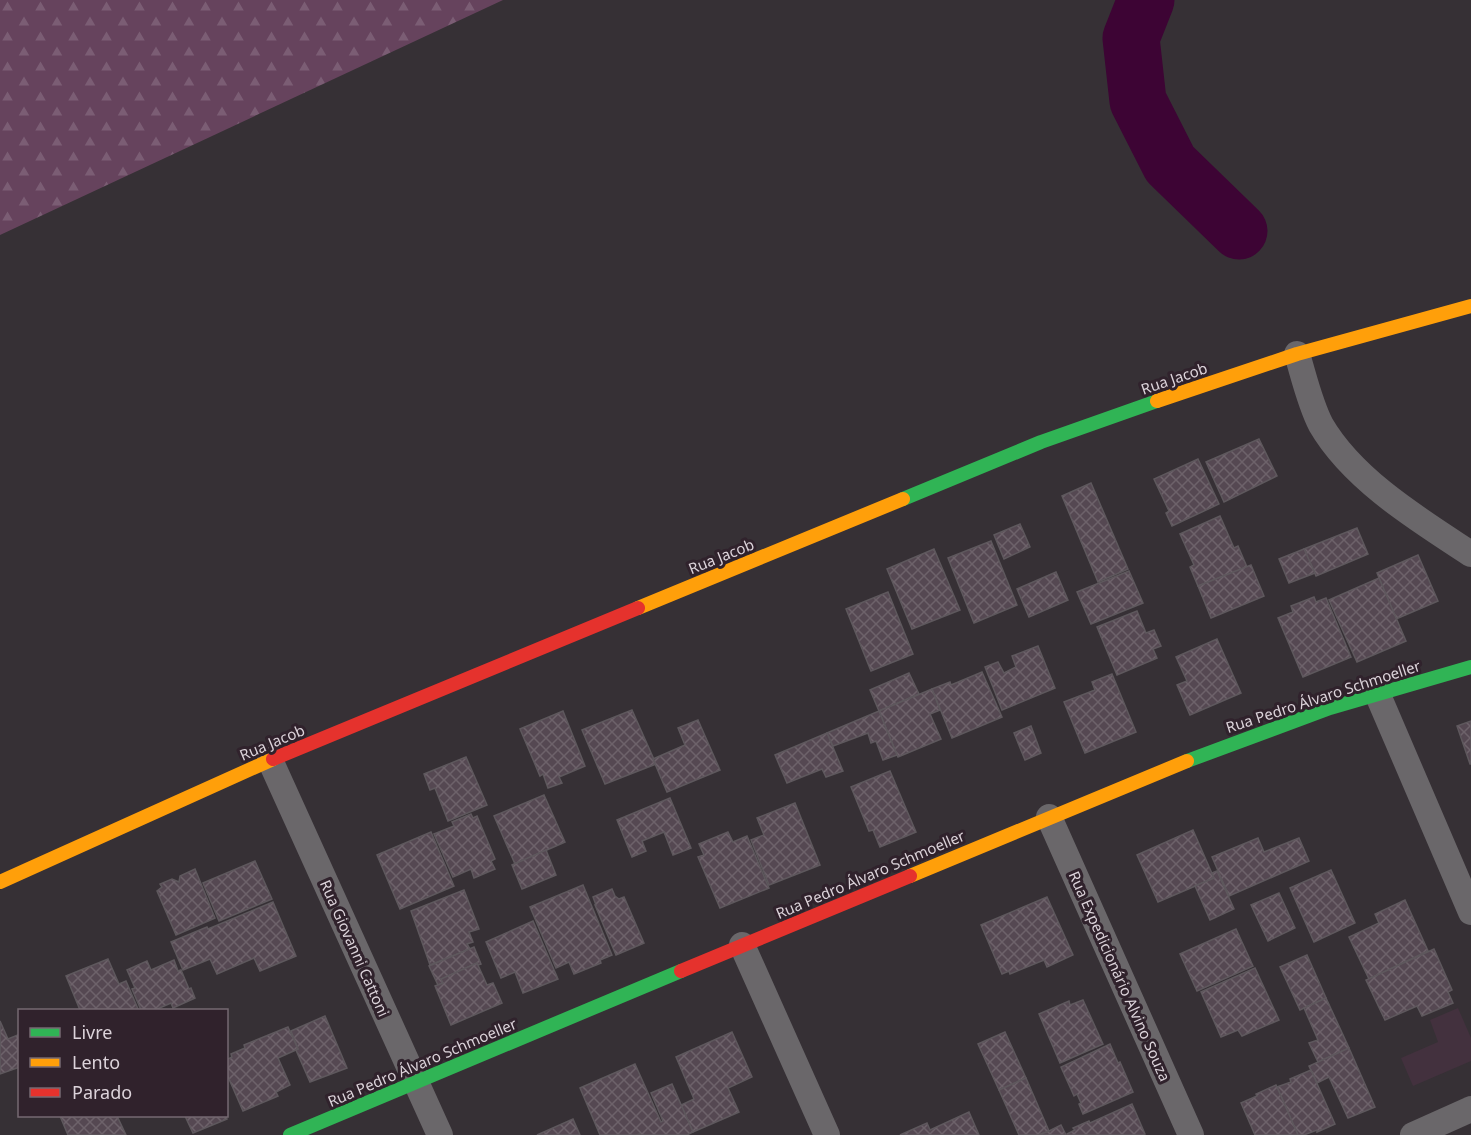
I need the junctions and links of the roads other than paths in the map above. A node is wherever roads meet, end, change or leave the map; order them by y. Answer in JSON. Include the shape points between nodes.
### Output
{"nodes":[{"id":1,"x":1471,"y":306,"type":"edge"},
{"id":2,"x":1297,"y":354,"type":"junction"},
{"id":3,"x":1471,"y":554,"type":"edge"},
{"id":4,"x":1471,"y":667,"type":"edge"},
{"id":5,"x":1377,"y":693,"type":"junction"},
{"id":6,"x":270,"y":760,"type":"junction"},
{"id":7,"x":1049,"y":817,"type":"junction"},
{"id":8,"x":0,"y":882,"type":"edge"},
{"id":9,"x":1471,"y":912,"type":"edge"},
{"id":10,"x":742,"y":945,"type":"junction"},
{"id":11,"x":416,"y":1082,"type":"junction"},
{"id":12,"x":1471,"y":1109,"type":"edge"},
{"id":13,"x":290,"y":1135,"type":"edge"},
{"id":14,"x":440,"y":1135,"type":"edge"},
{"id":15,"x":827,"y":1135,"type":"edge"},
{"id":16,"x":1191,"y":1135,"type":"edge"},
{"id":17,"x":1413,"y":1135,"type":"edge"}],
"edges":[{"from":1,"to":2,"type":"street","name":"Rua Jacob"},
{"from":2,"to":3,"type":"street","via":[[1321,424],[1340,452],[1378,489]]},
{"from":2,"to":6,"type":"street","name":"Rua Jacob","via":[[1041,442]]},
{"from":4,"to":5,"type":"street","name":"Rua Pedro Álvaro Schmoeller"},
{"from":5,"to":7,"type":"street","name":"Rua Pedro Álvaro Schmoeller","via":[[1224,746]]},
{"from":5,"to":9,"type":"street"},
{"from":6,"to":8,"type":"street","name":"Rua Jacob"},
{"from":6,"to":11,"type":"street","name":"Rua Giovanni Cattoni"},
{"from":7,"to":10,"type":"street","name":"Rua Pedro Álvaro Schmoeller"},
{"from":7,"to":16,"type":"street","name":"Rua Expedicionário Alvino Souza"},
{"from":10,"to":11,"type":"street","name":"Rua Pedro Álvaro Schmoeller"},
{"from":10,"to":15,"type":"street"},
{"from":11,"to":13,"type":"street","name":"Rua Pedro Álvaro Schmoeller"},
{"from":11,"to":14,"type":"street","name":"Rua Giovanni Cattoni"},
{"from":12,"to":17,"type":"street"}]}
